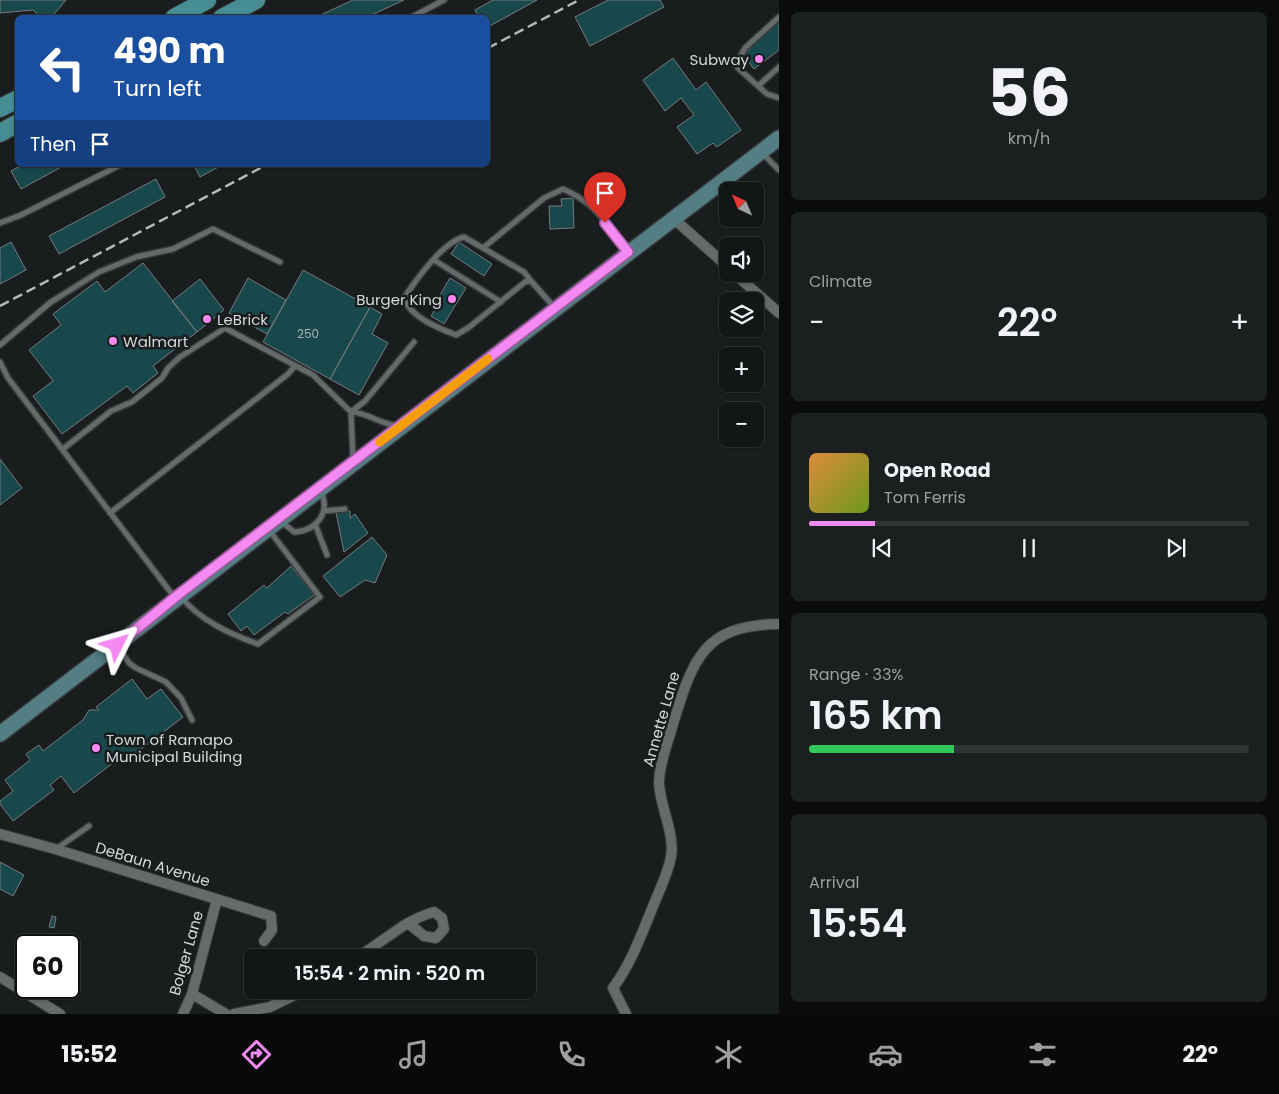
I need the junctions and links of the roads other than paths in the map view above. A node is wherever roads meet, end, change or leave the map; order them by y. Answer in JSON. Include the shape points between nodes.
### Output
{"nodes":[{"id":1,"x":207,"y":0,"type":"edge"},
{"id":2,"x":256,"y":0,"type":"edge"},
{"id":3,"x":444,"y":0,"type":"edge"},
{"id":4,"x":180,"y":15,"type":"edge"},
{"id":5,"x":228,"y":15,"type":"edge"},
{"id":6,"x":416,"y":15,"type":"edge"},
{"id":7,"x":779,"y":18,"type":"edge"},
{"id":8,"x":779,"y":67,"type":"edge"},
{"id":9,"x":758,"y":86,"type":"junction"},
{"id":10,"x":779,"y":98,"type":"edge"},
{"id":11,"x":15,"y":100,"type":"edge"},
{"id":12,"x":0,"y":108,"type":"edge"},
{"id":13,"x":15,"y":125,"type":"edge"},
{"id":14,"x":0,"y":132,"type":"edge"},
{"id":15,"x":779,"y":138,"type":"edge"},
{"id":16,"x":761,"y":151,"type":"junction"},
{"id":17,"x":116,"y":167,"type":"edge"},
{"id":18,"x":779,"y":170,"type":"edge"},
{"id":19,"x":672,"y":218,"type":"junction"},
{"id":20,"x":0,"y":222,"type":"edge"},
{"id":21,"x":483,"y":248,"type":"junction"},
{"id":22,"x":628,"y":252,"type":"junction"},
{"id":23,"x":434,"y":260,"type":"junction"},
{"id":24,"x":719,"y":260,"type":"edge"},
{"id":25,"x":280,"y":262,"type":"dead end"},
{"id":26,"x":531,"y":282,"type":"junction"},
{"id":27,"x":743,"y":282,"type":"edge"},
{"id":28,"x":500,"y":302,"type":"junction"},
{"id":29,"x":555,"y":308,"type":"junction"},
{"id":30,"x":779,"y":313,"type":"edge"},
{"id":31,"x":414,"y":342,"type":"dead end"},
{"id":32,"x":0,"y":345,"type":"edge"},
{"id":33,"x":0,"y":362,"type":"edge"},
{"id":34,"x":295,"y":366,"type":"junction"},
{"id":35,"x":351,"y":412,"type":"junction"},
{"id":36,"x":400,"y":427,"type":"junction"},
{"id":37,"x":63,"y":449,"type":"junction"},
{"id":38,"x":353,"y":462,"type":"junction"},
{"id":39,"x":319,"y":488,"type":"junction"},
{"id":40,"x":345,"y":509,"type":"dead end"},
{"id":41,"x":324,"y":511,"type":"junction"},
{"id":42,"x":110,"y":513,"type":"junction"},
{"id":43,"x":273,"y":524,"type":"junction"},
{"id":44,"x":315,"y":524,"type":"junction"},
{"id":45,"x":327,"y":555,"type":"dead end"},
{"id":46,"x":177,"y":596,"type":"junction"},
{"id":47,"x":779,"y":624,"type":"edge"},
{"id":48,"x":117,"y":645,"type":"junction"},
{"id":49,"x":192,"y":720,"type":"dead end"},
{"id":50,"x":0,"y":734,"type":"edge"},
{"id":51,"x":89,"y":826,"type":"dead end"},
{"id":52,"x":0,"y":834,"type":"edge"},
{"id":53,"x":55,"y":849,"type":"junction"},
{"id":54,"x":217,"y":899,"type":"junction"},
{"id":55,"x":408,"y":923,"type":"dead end"},
{"id":56,"x":264,"y":941,"type":"dead end"},
{"id":57,"x":370,"y":949,"type":"edge"},
{"id":58,"x":0,"y":977,"type":"edge"},
{"id":59,"x":192,"y":994,"type":"junction"},
{"id":60,"x":288,"y":999,"type":"edge"},
{"id":61,"x":60,"y":1014,"type":"edge"},
{"id":62,"x":183,"y":1014,"type":"edge"},
{"id":63,"x":226,"y":1014,"type":"edge"},
{"id":64,"x":234,"y":1014,"type":"edge"},
{"id":65,"x":626,"y":1014,"type":"edge"}],
"edges":[{"from":1,"to":4,"type":"highway"},
{"from":2,"to":5,"type":"highway"},
{"from":3,"to":6,"type":"lane"},
{"from":7,"to":9,"type":"lane","via":[[737,59],[738,68]]},
{"from":8,"to":9,"type":"lane"},
{"from":9,"to":10,"type":"lane","via":[[766,94]]},
{"from":11,"to":12,"type":"highway"},
{"from":13,"to":14,"type":"highway"},
{"from":15,"to":16,"type":"main road"},
{"from":16,"to":18,"type":"lane"},
{"from":16,"to":19,"type":"main road"},
{"from":17,"to":20,"type":"lane","via":[[21,215]]},
{"from":19,"to":22,"type":"main road"},
{"from":19,"to":24,"type":"street"},
{"from":21,"to":22,"type":"lane","via":[[544,198],[563,189],[581,197],[594,208]]},
{"from":21,"to":23,"type":"lane","via":[[464,237],[456,239]]},
{"from":21,"to":26,"type":"lane","via":[[524,272]]},
{"from":22,"to":29,"type":"main road"},
{"from":23,"to":28,"type":"lane"},
{"from":23,"to":28,"type":"lane","via":[[404,298],[406,306],[413,312],[456,335]]},
{"from":25,"to":32,"type":"lane","via":[[213,229],[173,249],[136,257],[99,272],[51,302]]},
{"from":26,"to":28,"type":"lane","via":[[525,282]]},
{"from":26,"to":29,"type":"lane"},
{"from":27,"to":30,"type":"street"},
{"from":29,"to":36,"type":"main road"},
{"from":31,"to":35,"type":"lane","via":[[365,401]]},
{"from":33,"to":37,"type":"lane","via":[[8,378]]},
{"from":34,"to":35,"type":"lane","via":[[314,375]]},
{"from":34,"to":37,"type":"lane","via":[[225,328],[218,330],[180,357],[162,378],[132,402],[111,412]]},
{"from":34,"to":42,"type":"lane"},
{"from":35,"to":36,"type":"lane"},
{"from":35,"to":38,"type":"lane"},
{"from":36,"to":38,"type":"main road"},
{"from":37,"to":42,"type":"lane"},
{"from":38,"to":39,"type":"main road"},
{"from":39,"to":41,"type":"lane","via":[[325,499]]},
{"from":39,"to":43,"type":"main road"},
{"from":40,"to":41,"type":"lane"},
{"from":41,"to":44,"type":"lane"},
{"from":42,"to":46,"type":"lane"},
{"from":43,"to":44,"type":"lane","via":[[294,532]]},
{"from":43,"to":46,"type":"main road"},
{"from":43,"to":46,"type":"lane","via":[[320,597],[258,644],[238,637],[193,611]]},
{"from":44,"to":45,"type":"lane"},
{"from":46,"to":48,"type":"main road"},
{"from":47,"to":65,"type":"street","name":"Annette Lane","via":[[757,624],[724,634],[690,671],[660,766],[659,784],[671,855],[631,961],[613,988]]},
{"from":48,"to":49,"type":"lane","via":[[136,668],[166,682],[182,698]]},
{"from":48,"to":50,"type":"main road"},
{"from":51,"to":53,"type":"lane"},
{"from":52,"to":53,"type":"street","name":"DeBaun Avenue"},
{"from":53,"to":54,"type":"street","name":"DeBaun Avenue"},
{"from":54,"to":56,"type":"street","name":"DeBaun Avenue","via":[[271,916],[272,930]]},
{"from":54,"to":59,"type":"street","name":"Bolger Lane"},
{"from":55,"to":57,"type":"street"},
{"from":58,"to":61,"type":"street"},
{"from":59,"to":62,"type":"street","name":"Bolger Lane"},
{"from":59,"to":63,"type":"street"},
{"from":60,"to":64,"type":"street","via":[[270,1008]]}]}
